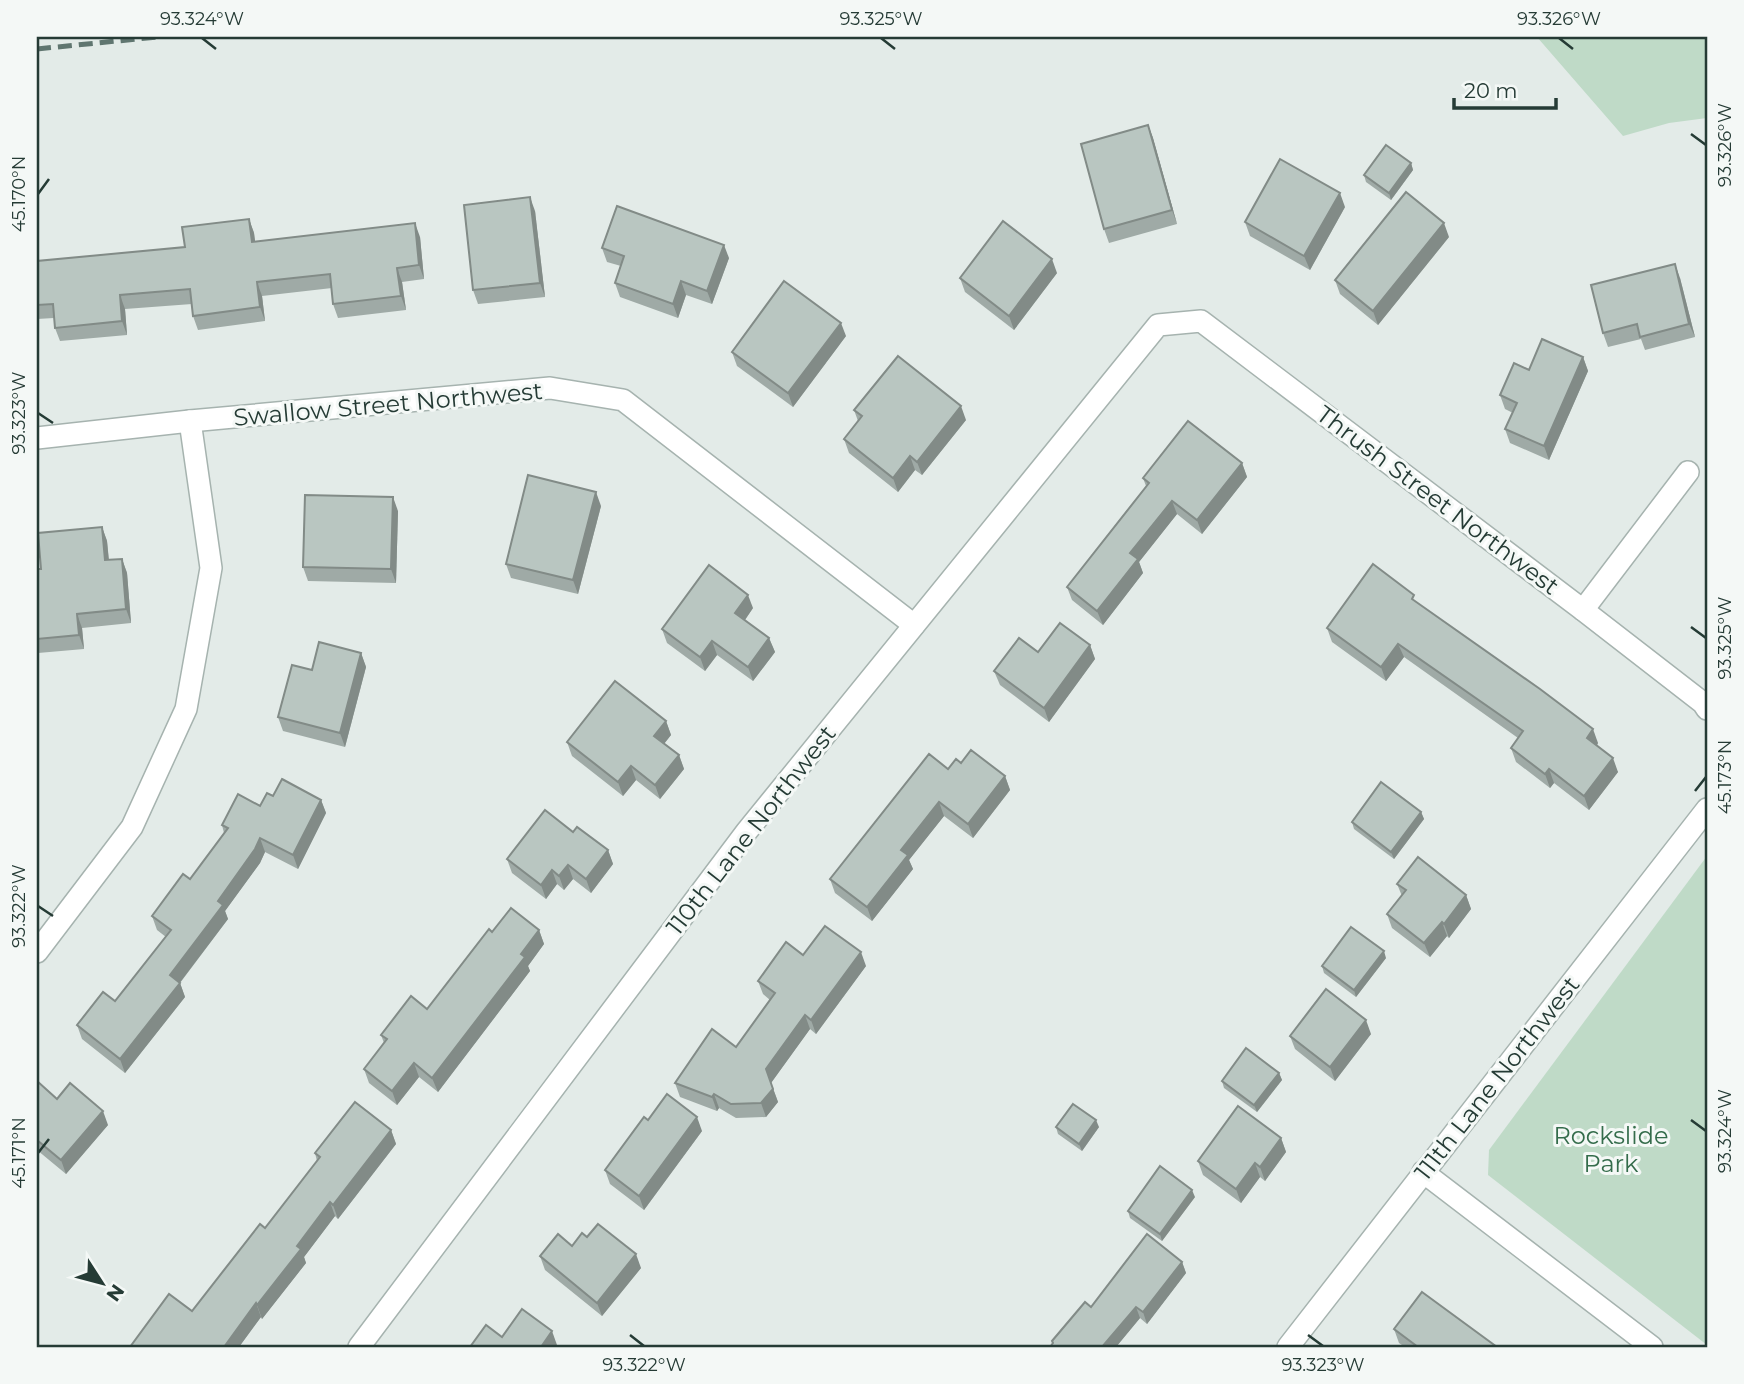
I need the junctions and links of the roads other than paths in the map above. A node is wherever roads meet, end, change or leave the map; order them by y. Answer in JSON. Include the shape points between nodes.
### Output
{"nodes":[{"id":1,"x":1158,"y":326,"type":"joint"},
{"id":2,"x":190,"y":421,"type":"junction"},
{"id":3,"x":37,"y":438,"type":"edge"},
{"id":4,"x":1688,"y":472,"type":"dead end"},
{"id":5,"x":1583,"y":610,"type":"junction"},
{"id":6,"x":914,"y":625,"type":"junction"},
{"id":7,"x":1707,"y":709,"type":"edge"},
{"id":8,"x":1707,"y":808,"type":"edge"},
{"id":9,"x":37,"y":952,"type":"edge"},
{"id":10,"x":1423,"y":1172,"type":"junction"},
{"id":11,"x":359,"y":1347,"type":"edge"},
{"id":12,"x":1288,"y":1347,"type":"edge"},
{"id":13,"x":1652,"y":1347,"type":"edge"}],
"edges":[{"from":1,"to":5,"type":"street","name":"Thrush Street Northwest","via":[[1201,321]]},
{"from":1,"to":6,"type":"street","name":"110th Lane Northwest"},
{"from":2,"to":3,"type":"street","name":"Swallow Street Northwest"},
{"from":2,"to":6,"type":"street","name":"Swallow Street Northwest","via":[[550,388],[623,400]]},
{"from":2,"to":9,"type":"street","via":[[211,568],[186,709],[132,827]]},
{"from":4,"to":5,"type":"street"},
{"from":5,"to":7,"type":"street","name":"Thrush Street Northwest"},
{"from":6,"to":11,"type":"street","name":"110th Lane Northwest","via":[[747,831]]},
{"from":8,"to":10,"type":"street","name":"111th Lane Northwest"},
{"from":10,"to":12,"type":"street","name":"111th Lane Northwest"},
{"from":10,"to":13,"type":"street"}]}
